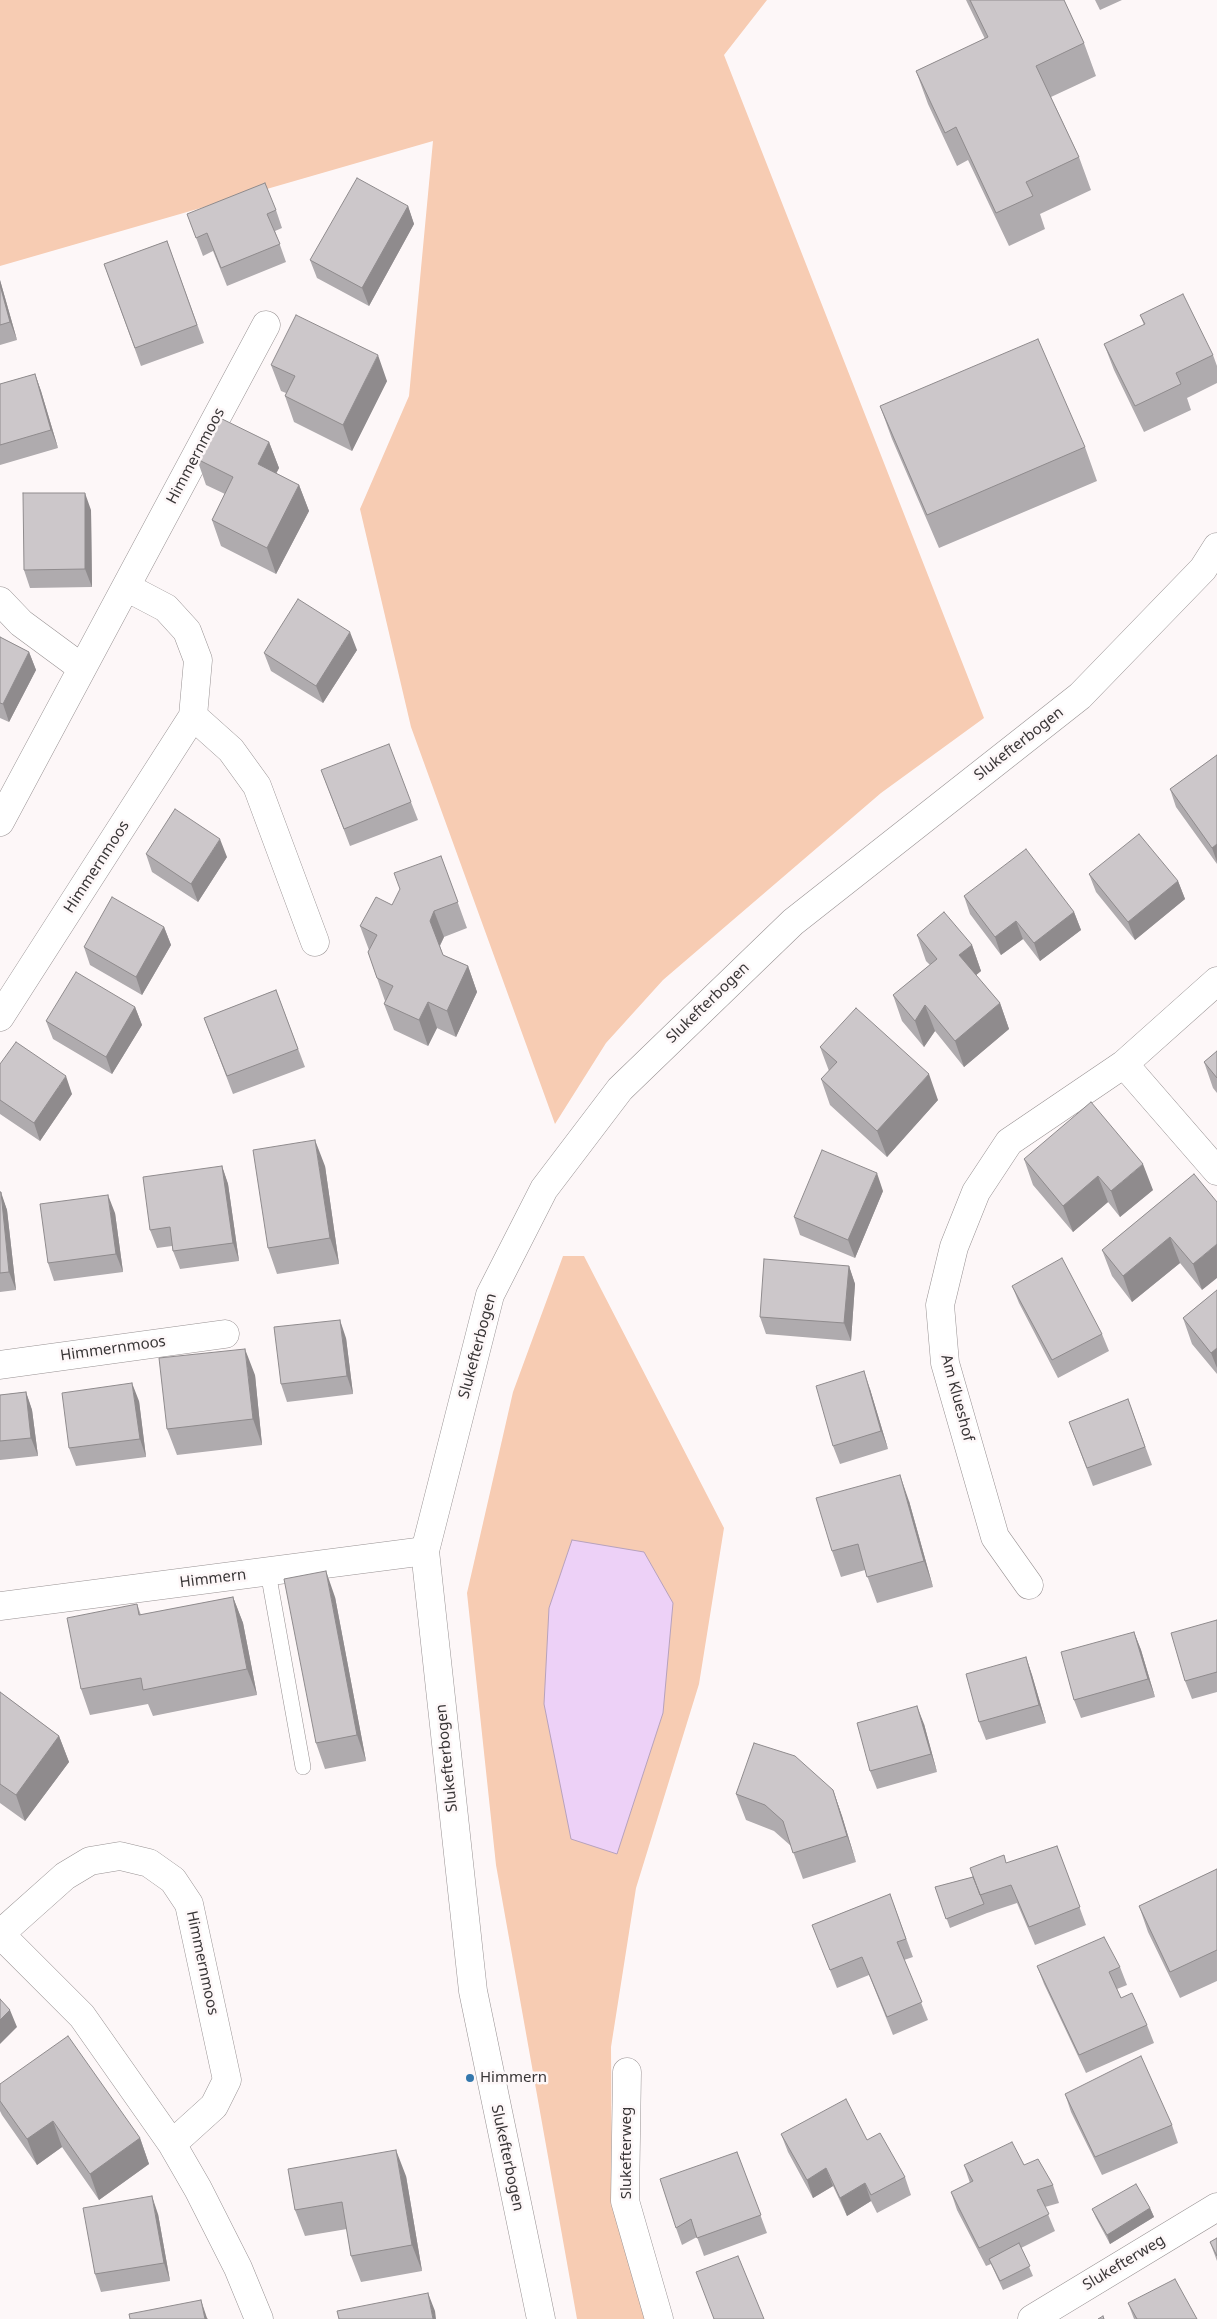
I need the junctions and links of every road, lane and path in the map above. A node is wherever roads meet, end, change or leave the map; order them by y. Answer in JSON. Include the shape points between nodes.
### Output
{"nodes":[{"id":1,"x":266,"y":325,"type":"dead end"},
{"id":2,"x":1212,"y":565,"type":"edge"},
{"id":3,"x":126,"y":587,"type":"junction"},
{"id":4,"x":0,"y":601,"type":"edge"},
{"id":5,"x":82,"y":668,"type":"junction"},
{"id":6,"x":193,"y":716,"type":"junction"},
{"id":7,"x":0,"y":822,"type":"edge"},
{"id":8,"x":315,"y":942,"type":"dead end"},
{"id":9,"x":1217,"y":981,"type":"edge"},
{"id":10,"x":0,"y":1017,"type":"edge"},
{"id":11,"x":1124,"y":1064,"type":"junction"},
{"id":12,"x":1217,"y":1171,"type":"edge"},
{"id":13,"x":226,"y":1334,"type":"dead end"},
{"id":14,"x":0,"y":1365,"type":"edge"},
{"id":15,"x":425,"y":1551,"type":"junction"},
{"id":16,"x":268,"y":1572,"type":"junction"},
{"id":17,"x":1029,"y":1585,"type":"dead end"},
{"id":18,"x":0,"y":1606,"type":"edge"},
{"id":19,"x":302,"y":1767,"type":"dead end"},
{"id":20,"x":0,"y":1934,"type":"edge"},
{"id":21,"x":627,"y":2072,"type":"dead end"},
{"id":22,"x":172,"y":2144,"type":"junction"},
{"id":23,"x":1217,"y":2207,"type":"edge"},
{"id":24,"x":258,"y":2319,"type":"edge"},
{"id":25,"x":541,"y":2319,"type":"edge"},
{"id":26,"x":659,"y":2319,"type":"edge"},
{"id":27,"x":1032,"y":2319,"type":"edge"}],
"edges":[{"from":1,"to":3,"type":"street","name":"Himmernmoos"},
{"from":2,"to":15,"type":"street","name":"Slukefterbogen","via":[[1080,696],[793,922],[620,1089],[544,1190],[490,1295]]},
{"from":3,"to":5,"type":"street","name":"Himmernmoos"},
{"from":3,"to":6,"type":"street","name":"Himmernmoos","via":[[166,608],[187,631],[198,660]]},
{"from":4,"to":5,"type":"street","via":[[22,623]]},
{"from":5,"to":7,"type":"street","name":"Himmernmoos"},
{"from":6,"to":8,"type":"street","via":[[232,750],[257,786]]},
{"from":6,"to":10,"type":"street","name":"Himmernmoos"},
{"from":9,"to":11,"type":"street","name":"Am Klueshof"},
{"from":11,"to":12,"type":"street"},
{"from":11,"to":17,"type":"street","name":"Am Klueshof","via":[[1009,1142],[976,1192],[954,1247],[940,1305],[945,1363],[995,1537]]},
{"from":13,"to":14,"type":"street","name":"Himmernmoos"},
{"from":15,"to":16,"type":"street","name":"Himmern"},
{"from":15,"to":25,"type":"street","name":"Slukefterbogen","via":[[472,1991]]},
{"from":16,"to":18,"type":"street","name":"Himmern"},
{"from":16,"to":19,"type":"lane"},
{"from":20,"to":22,"type":"street","name":"Himmernmoos","via":[[82,2016]]},
{"from":20,"to":22,"type":"street","name":"Himmernmoos","via":[[64,1876],[90,1861],[120,1856],[149,1863],[173,1880],[189,1904],[227,2080],[214,2106]]},
{"from":21,"to":26,"type":"street","name":"Slukefterweg","via":[[625,2201]]},
{"from":22,"to":24,"type":"street","name":"Himmernmoos","via":[[238,2268]]},
{"from":23,"to":27,"type":"street","name":"Slukefterweg"}]}
